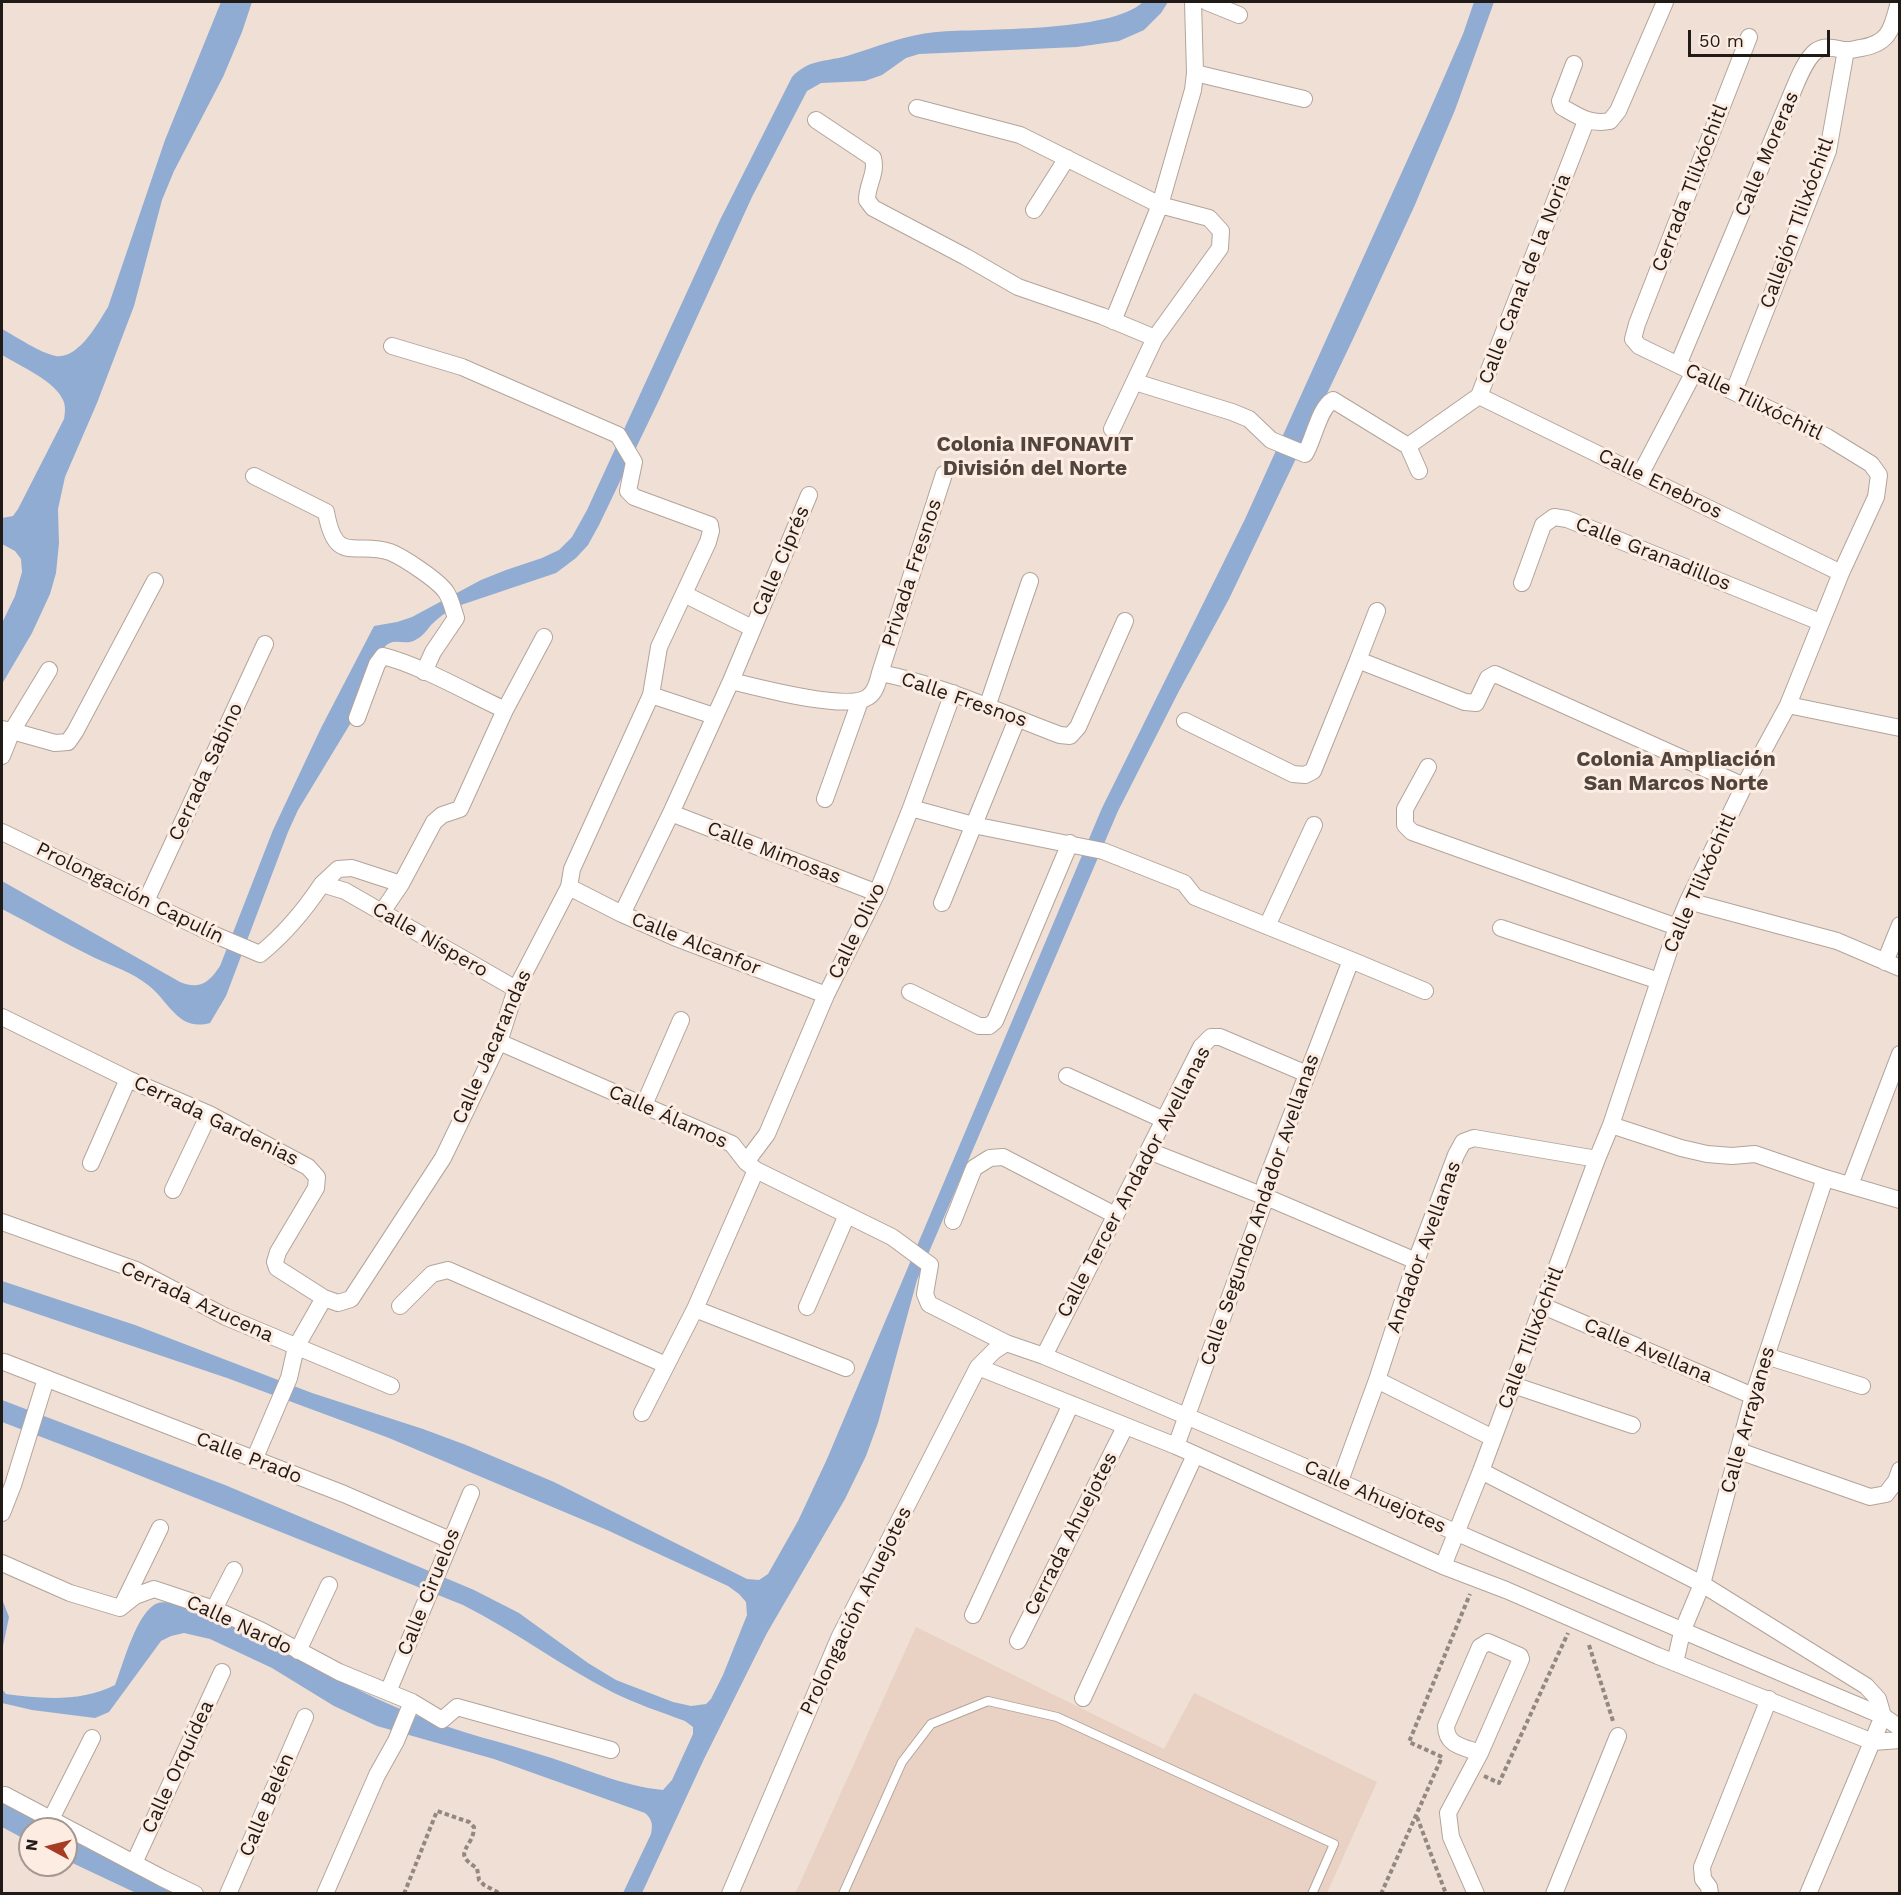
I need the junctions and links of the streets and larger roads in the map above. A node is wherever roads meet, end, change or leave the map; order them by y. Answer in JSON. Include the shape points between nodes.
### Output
{"nodes":[{"id":1,"x":1193,"y":2,"type":"edge"},
{"id":2,"x":1207,"y":2,"type":"edge"},
{"id":3,"x":1665,"y":2,"type":"edge"},
{"id":4,"x":1899,"y":2,"type":"edge"},
{"id":5,"x":1239,"y":15,"type":"dead end"},
{"id":6,"x":1749,"y":38,"type":"dead end"},
{"id":7,"x":1846,"y":50,"type":"junction"},
{"id":8,"x":1574,"y":64,"type":"dead end"},
{"id":9,"x":1195,"y":73,"type":"junction"},
{"id":10,"x":1304,"y":99,"type":"dead end"},
{"id":11,"x":917,"y":108,"type":"dead end"},
{"id":12,"x":816,"y":120,"type":"dead end"},
{"id":13,"x":1586,"y":121,"type":"junction"},
{"id":14,"x":1067,"y":158,"type":"junction"},
{"id":15,"x":1160,"y":205,"type":"junction"},
{"id":16,"x":1034,"y":210,"type":"dead end"},
{"id":17,"x":1113,"y":321,"type":"junction"},
{"id":18,"x":1155,"y":338,"type":"junction"},
{"id":19,"x":1633,"y":339,"type":"joint"},
{"id":20,"x":392,"y":346,"type":"dead end"},
{"id":21,"x":1678,"y":365,"type":"junction"},
{"id":22,"x":1694,"y":372,"type":"junction"},
{"id":23,"x":1135,"y":382,"type":"junction"},
{"id":24,"x":1734,"y":392,"type":"junction"},
{"id":25,"x":1479,"y":396,"type":"junction"},
{"id":26,"x":1112,"y":429,"type":"dead end"},
{"id":27,"x":1408,"y":446,"type":"junction"},
{"id":28,"x":1419,"y":471,"type":"dead end"},
{"id":29,"x":1641,"y":473,"type":"junction"},
{"id":30,"x":944,"y":474,"type":"dead end"},
{"id":31,"x":254,"y":476,"type":"dead end"},
{"id":32,"x":809,"y":495,"type":"dead end"},
{"id":33,"x":1841,"y":573,"type":"junction"},
{"id":34,"x":155,"y":581,"type":"dead end"},
{"id":35,"x":1030,"y":581,"type":"dead end"},
{"id":36,"x":1522,"y":583,"type":"dead end"},
{"id":37,"x":684,"y":594,"type":"junction"},
{"id":38,"x":1377,"y":611,"type":"dead end"},
{"id":39,"x":1125,"y":621,"type":"dead end"},
{"id":40,"x":1820,"y":622,"type":"junction"},
{"id":41,"x":752,"y":627,"type":"junction"},
{"id":42,"x":544,"y":637,"type":"dead end"},
{"id":43,"x":265,"y":644,"type":"dead end"},
{"id":44,"x":1358,"y":660,"type":"junction"},
{"id":45,"x":49,"y":670,"type":"dead end"},
{"id":46,"x":424,"y":672,"type":"junction"},
{"id":47,"x":880,"y":673,"type":"junction"},
{"id":48,"x":731,"y":681,"type":"junction"},
{"id":49,"x":953,"y":693,"type":"junction"},
{"id":50,"x":651,"y":695,"type":"junction"},
{"id":51,"x":860,"y":701,"type":"junction"},
{"id":52,"x":1788,"y":705,"type":"junction"},
{"id":53,"x":987,"y":707,"type":"junction"},
{"id":54,"x":505,"y":710,"type":"junction"},
{"id":55,"x":714,"y":716,"type":"junction"},
{"id":56,"x":357,"y":718,"type":"dead end"},
{"id":57,"x":1017,"y":719,"type":"junction"},
{"id":58,"x":1185,"y":721,"type":"dead end"},
{"id":59,"x":1899,"y":728,"type":"edge"},
{"id":60,"x":7,"y":730,"type":"edge"},
{"id":61,"x":2,"y":756,"type":"edge"},
{"id":62,"x":1428,"y":767,"type":"dead end"},
{"id":63,"x":1744,"y":786,"type":"junction"},
{"id":64,"x":825,"y":799,"type":"dead end"},
{"id":65,"x":911,"y":808,"type":"junction"},
{"id":66,"x":671,"y":813,"type":"junction"},
{"id":67,"x":973,"y":825,"type":"junction"},
{"id":68,"x":1314,"y":825,"type":"dead end"},
{"id":69,"x":2,"y":832,"type":"edge"},
{"id":70,"x":1074,"y":844,"type":"junction"},
{"id":71,"x":322,"y":884,"type":"junction"},
{"id":72,"x":401,"y":884,"type":"junction"},
{"id":73,"x":569,"y":887,"type":"junction"},
{"id":74,"x":877,"y":893,"type":"junction"},
{"id":75,"x":146,"y":900,"type":"junction"},
{"id":76,"x":1688,"y":901,"type":"junction"},
{"id":77,"x":942,"y":903,"type":"dead end"},
{"id":78,"x":382,"y":912,"type":"junction"},
{"id":79,"x":622,"y":914,"type":"junction"},
{"id":80,"x":1899,"y":925,"type":"edge"},
{"id":81,"x":1267,"y":926,"type":"junction"},
{"id":82,"x":1677,"y":927,"type":"junction"},
{"id":83,"x":1502,"y":928,"type":"dead end"},
{"id":84,"x":1351,"y":960,"type":"junction"},
{"id":85,"x":1892,"y":965,"type":"edge"},
{"id":86,"x":1659,"y":981,"type":"junction"},
{"id":87,"x":516,"y":989,"type":"junction"},
{"id":88,"x":1425,"y":991,"type":"dead end"},
{"id":89,"x":910,"y":992,"type":"dead end"},
{"id":90,"x":826,"y":995,"type":"junction"},
{"id":91,"x":2,"y":1017,"type":"edge"},
{"id":92,"x":681,"y":1020,"type":"dead end"},
{"id":93,"x":499,"y":1042,"type":"junction"},
{"id":94,"x":1899,"y":1054,"type":"edge"},
{"id":95,"x":1307,"y":1074,"type":"junction"},
{"id":96,"x":1067,"y":1076,"type":"dead end"},
{"id":97,"x":128,"y":1079,"type":"junction"},
{"id":98,"x":644,"y":1105,"type":"junction"},
{"id":99,"x":209,"y":1113,"type":"junction"},
{"id":100,"x":1164,"y":1120,"type":"junction"},
{"id":101,"x":1611,"y":1125,"type":"junction"},
{"id":102,"x":1149,"y":1151,"type":"junction"},
{"id":103,"x":1597,"y":1159,"type":"junction"},
{"id":104,"x":91,"y":1163,"type":"dead end"},
{"id":105,"x":751,"y":1166,"type":"junction"},
{"id":106,"x":1825,"y":1178,"type":"junction"},
{"id":107,"x":1850,"y":1185,"type":"junction"},
{"id":108,"x":173,"y":1190,"type":"dead end"},
{"id":109,"x":1266,"y":1197,"type":"junction"},
{"id":110,"x":1899,"y":1200,"type":"edge"},
{"id":111,"x":847,"y":1215,"type":"junction"},
{"id":112,"x":1115,"y":1215,"type":"junction"},
{"id":113,"x":953,"y":1221,"type":"dead end"},
{"id":114,"x":2,"y":1222,"type":"edge"},
{"id":115,"x":892,"y":1237,"type":"joint"},
{"id":116,"x":1416,"y":1261,"type":"junction"},
{"id":117,"x":324,"y":1298,"type":"junction"},
{"id":118,"x":400,"y":1306,"type":"dead end"},
{"id":119,"x":1543,"y":1306,"type":"junction"},
{"id":120,"x":807,"y":1307,"type":"dead end"},
{"id":121,"x":695,"y":1309,"type":"junction"},
{"id":122,"x":1006,"y":1343,"type":"junction"},
{"id":123,"x":296,"y":1347,"type":"junction"},
{"id":124,"x":1044,"y":1356,"type":"junction"},
{"id":125,"x":1766,"y":1356,"type":"junction"},
{"id":126,"x":4,"y":1362,"type":"dead end"},
{"id":127,"x":666,"y":1365,"type":"junction"},
{"id":128,"x":978,"y":1367,"type":"junction"},
{"id":129,"x":846,"y":1368,"type":"dead end"},
{"id":130,"x":46,"y":1379,"type":"junction"},
{"id":131,"x":1377,"y":1380,"type":"junction"},
{"id":132,"x":1513,"y":1384,"type":"junction"},
{"id":133,"x":391,"y":1386,"type":"dead end"},
{"id":134,"x":1862,"y":1386,"type":"dead end"},
{"id":135,"x":1753,"y":1396,"type":"junction"},
{"id":136,"x":1071,"y":1404,"type":"junction"},
{"id":137,"x":642,"y":1413,"type":"dead end"},
{"id":138,"x":1187,"y":1415,"type":"junction"},
{"id":139,"x":1632,"y":1425,"type":"dead end"},
{"id":140,"x":1125,"y":1427,"type":"junction"},
{"id":141,"x":1493,"y":1438,"type":"junction"},
{"id":142,"x":1176,"y":1446,"type":"junction"},
{"id":143,"x":1739,"y":1451,"type":"junction"},
{"id":144,"x":1195,"y":1455,"type":"junction"},
{"id":145,"x":254,"y":1460,"type":"junction"},
{"id":146,"x":1899,"y":1470,"type":"edge"},
{"id":147,"x":1481,"y":1471,"type":"junction"},
{"id":148,"x":1340,"y":1481,"type":"junction"},
{"id":149,"x":471,"y":1492,"type":"dead end"},
{"id":150,"x":2,"y":1513,"type":"edge"},
{"id":151,"x":160,"y":1528,"type":"dead end"},
{"id":152,"x":1458,"y":1533,"type":"junction"},
{"id":153,"x":450,"y":1540,"type":"junction"},
{"id":154,"x":2,"y":1563,"type":"edge"},
{"id":155,"x":1443,"y":1566,"type":"junction"},
{"id":156,"x":234,"y":1570,"type":"dead end"},
{"id":157,"x":1702,"y":1584,"type":"junction"},
{"id":158,"x":329,"y":1585,"type":"dead end"},
{"id":159,"x":120,"y":1608,"type":"junction"},
{"id":160,"x":214,"y":1609,"type":"junction"},
{"id":161,"x":974,"y":1615,"type":"dead end"},
{"id":162,"x":1682,"y":1632,"type":"junction"},
{"id":163,"x":1018,"y":1641,"type":"dead end"},
{"id":164,"x":298,"y":1652,"type":"junction"},
{"id":165,"x":1675,"y":1663,"type":"junction"},
{"id":166,"x":222,"y":1672,"type":"dead end"},
{"id":167,"x":388,"y":1692,"type":"junction"},
{"id":168,"x":1083,"y":1698,"type":"dead end"},
{"id":169,"x":1769,"y":1700,"type":"junction"},
{"id":170,"x":411,"y":1705,"type":"junction"},
{"id":171,"x":1883,"y":1716,"type":"junction"},
{"id":172,"x":305,"y":1717,"type":"dead end"},
{"id":173,"x":1899,"y":1728,"type":"edge"},
{"id":174,"x":1618,"y":1736,"type":"road end"},
{"id":175,"x":92,"y":1738,"type":"dead end"},
{"id":176,"x":1899,"y":1740,"type":"edge"},
{"id":177,"x":1873,"y":1742,"type":"junction"},
{"id":178,"x":611,"y":1750,"type":"dead end"},
{"id":179,"x":1480,"y":1753,"type":"junction"},
{"id":180,"x":5,"y":1795,"type":"dead end"},
{"id":181,"x":47,"y":1817,"type":"edge"},
{"id":182,"x":52,"y":1817,"type":"edge"},
{"id":183,"x":78,"y":1833,"type":"edge"},
{"id":184,"x":134,"y":1863,"type":"junction"},
{"id":185,"x":195,"y":1893,"type":"edge"},
{"id":186,"x":228,"y":1893,"type":"edge"},
{"id":187,"x":325,"y":1893,"type":"edge"},
{"id":188,"x":730,"y":1893,"type":"edge"},
{"id":189,"x":1476,"y":1893,"type":"edge"},
{"id":190,"x":1554,"y":1893,"type":"edge"},
{"id":191,"x":1710,"y":1893,"type":"edge"},
{"id":192,"x":1808,"y":1893,"type":"edge"}],
"edges":[{"from":1,"to":9,"type":"street"},
{"from":2,"to":5,"type":"street"},
{"from":3,"to":13,"type":"street","via":[[1618,111],[1610,121]]},
{"from":4,"to":7,"type":"street","name":"Calle Moreras","via":[[1891,30],[1883,41]]},
{"from":6,"to":19,"type":"street","name":"Cerrada Tlilxóchitl"},
{"from":7,"to":21,"type":"street","name":"Calle Moreras","via":[[1825,46],[1807,63]]},
{"from":7,"to":24,"type":"street","name":"Callejón Tlilxóchitl","via":[[1828,151]]},
{"from":8,"to":13,"type":"street","via":[[1560,102]]},
{"from":9,"to":10,"type":"street"},
{"from":9,"to":15,"type":"street"},
{"from":11,"to":14,"type":"street","via":[[1020,135]]},
{"from":12,"to":17,"type":"street","via":[[873,158],[875,167],[867,190],[867,200],[873,208],[1018,287]]},
{"from":13,"to":25,"type":"street","name":"Calle Canal de la Noria"},
{"from":14,"to":15,"type":"street"},
{"from":14,"to":16,"type":"street"},
{"from":15,"to":17,"type":"street"},
{"from":15,"to":18,"type":"street","via":[[1209,218],[1221,231],[1220,248]]},
{"from":17,"to":18,"type":"street"},
{"from":18,"to":23,"type":"street"},
{"from":19,"to":21,"type":"street","name":"Calle Tlilxóchitl","via":[[1639,346]]},
{"from":20,"to":37,"type":"street","via":[[462,367],[618,435],[634,462],[628,491],[634,497],[710,525],[708,542]]},
{"from":21,"to":22,"type":"street","name":"Calle Tlilxóchitl"},
{"from":22,"to":24,"type":"street","name":"Calle Tlilxóchitl"},
{"from":22,"to":29,"type":"street"},
{"from":23,"to":26,"type":"street"},
{"from":23,"to":27,"type":"street","via":[[1249,419],[1271,440],[1305,454],[1326,404],[1333,400]]},
{"from":24,"to":33,"type":"street","name":"Calle Tlilxóchitl","via":[[1827,437],[1871,464],[1880,475],[1876,497]]},
{"from":25,"to":27,"type":"street","name":"Calle Canal de la Noria"},
{"from":25,"to":29,"type":"street","name":"Calle Enebros"},
{"from":27,"to":28,"type":"street"},
{"from":29,"to":33,"type":"street","name":"Calle Enebros"},
{"from":30,"to":47,"type":"street","name":"Privada Fresnos"},
{"from":31,"to":46,"type":"street","via":[[326,512],[329,529],[344,547],[390,552],[421,569],[446,592],[456,618]]},
{"from":32,"to":41,"type":"street","name":"Calle Ciprés"},
{"from":33,"to":40,"type":"street","name":"Calle Tlilxóchitl"},
{"from":34,"to":60,"type":"street","via":[[68,742],[55,743]]},
{"from":35,"to":53,"type":"street"},
{"from":36,"to":40,"type":"street","name":"Calle Granadillos","via":[[1543,525],[1554,517]]},
{"from":37,"to":41,"type":"street","name":"Calle Ciprés"},
{"from":37,"to":50,"type":"street","name":"Calle Jacarandas","via":[[658,647]]},
{"from":38,"to":44,"type":"street"},
{"from":39,"to":57,"type":"street","name":"Calle Fresnos","via":[[1078,727],[1070,736]]},
{"from":40,"to":52,"type":"street","name":"Calle Tlilxóchitl"},
{"from":41,"to":48,"type":"street","name":"Calle Ciprés"},
{"from":42,"to":54,"type":"street"},
{"from":43,"to":75,"type":"street","name":"Cerrada Sabino"},
{"from":44,"to":58,"type":"street","via":[[1313,771],[1305,775],[1293,774]]},
{"from":44,"to":63,"type":"street","via":[[1465,702],[1476,703],[1488,678],[1495,674]]},
{"from":45,"to":60,"type":"street"},
{"from":46,"to":54,"type":"street"},
{"from":46,"to":56,"type":"street","via":[[383,656]]},
{"from":47,"to":49,"type":"street","name":"Calle Fresnos"},
{"from":47,"to":51,"type":"street","name":"Calle Fresnos","via":[[869,697]]},
{"from":48,"to":51,"type":"street","via":[[823,701]]},
{"from":48,"to":55,"type":"street","name":"Calle Ciprés"},
{"from":49,"to":53,"type":"street","name":"Calle Fresnos"},
{"from":49,"to":65,"type":"street","name":"Calle Olivo"},
{"from":50,"to":55,"type":"street"},
{"from":50,"to":73,"type":"street","name":"Calle Jacarandas","via":[[572,869]]},
{"from":51,"to":64,"type":"street"},
{"from":52,"to":59,"type":"street"},
{"from":52,"to":63,"type":"street","name":"Calle Tlilxóchitl"},
{"from":53,"to":57,"type":"street","name":"Calle Fresnos"},
{"from":54,"to":72,"type":"street","via":[[460,809],[435,822]]},
{"from":55,"to":66,"type":"street"},
{"from":57,"to":67,"type":"street"},
{"from":60,"to":61,"type":"street"},
{"from":62,"to":82,"type":"street","via":[[1405,809],[1405,825],[1413,832]]},
{"from":63,"to":76,"type":"street","name":"Calle Tlilxóchitl"},
{"from":65,"to":67,"type":"street"},
{"from":65,"to":74,"type":"street","name":"Calle Olivo"},
{"from":66,"to":74,"type":"street","name":"Calle Mimosas"},
{"from":66,"to":79,"type":"street"},
{"from":67,"to":70,"type":"street"},
{"from":67,"to":77,"type":"street"},
{"from":68,"to":81,"type":"street"},
{"from":69,"to":75,"type":"street","name":"Prolongación Capulín"},
{"from":70,"to":81,"type":"street","via":[[1184,882],[1195,897]]},
{"from":70,"to":89,"type":"street","via":[[995,1021],[979,1026]]},
{"from":71,"to":72,"type":"street","via":[[338,869],[352,868]]},
{"from":71,"to":75,"type":"street","name":"Prolongación Capulín","via":[[280,938],[260,954]]},
{"from":71,"to":78,"type":"street","name":"Calle Níspero","via":[[345,891]]},
{"from":72,"to":78,"type":"street"},
{"from":73,"to":79,"type":"street","name":"Calle Alcanfor"},
{"from":73,"to":87,"type":"street","name":"Calle Jacarandas"},
{"from":74,"to":90,"type":"street","name":"Calle Olivo"},
{"from":76,"to":82,"type":"street","name":"Calle Tlilxóchitl"},
{"from":76,"to":85,"type":"street","via":[[1837,941]]},
{"from":78,"to":87,"type":"street","name":"Calle Níspero"},
{"from":79,"to":90,"type":"street","name":"Calle Alcanfor"},
{"from":80,"to":85,"type":"street"},
{"from":81,"to":84,"type":"street"},
{"from":82,"to":86,"type":"street","name":"Calle Tlilxóchitl"},
{"from":83,"to":86,"type":"street"},
{"from":84,"to":88,"type":"street"},
{"from":84,"to":95,"type":"street","name":"Calle Segundo Andador Avellanas"},
{"from":86,"to":101,"type":"street","name":"Calle Tlilxóchitl"},
{"from":87,"to":93,"type":"street","name":"Calle Jacarandas"},
{"from":90,"to":105,"type":"street","name":"Calle Olivo"},
{"from":91,"to":97,"type":"street","name":"Cerrada Gardenias"},
{"from":92,"to":98,"type":"street"},
{"from":93,"to":98,"type":"street","name":"Calle Álamos"},
{"from":93,"to":117,"type":"street","name":"Calle Jacarandas","via":[[443,1158],[362,1284],[351,1299],[338,1303]]},
{"from":94,"to":107,"type":"street"},
{"from":95,"to":100,"type":"street","name":"Calle Tercer Andador Avellanas","via":[[1220,1037],[1211,1037],[1201,1047]]},
{"from":95,"to":109,"type":"street","name":"Calle Segundo Andador Avellanas","via":[[1265,1184]]},
{"from":96,"to":100,"type":"street"},
{"from":97,"to":99,"type":"street","name":"Cerrada Gardenias"},
{"from":97,"to":104,"type":"street"},
{"from":98,"to":105,"type":"street","name":"Calle Álamos","via":[[732,1144]]},
{"from":99,"to":108,"type":"street"},
{"from":99,"to":117,"type":"street","name":"Cerrada Gardenias","via":[[308,1167],[317,1177],[316,1188],[275,1262],[277,1268]]},
{"from":100,"to":102,"type":"street","name":"Calle Tercer Andador Avellanas"},
{"from":101,"to":103,"type":"street","name":"Calle Tlilxóchitl"},
{"from":101,"to":106,"type":"street","via":[[1707,1154],[1755,1154]]},
{"from":102,"to":109,"type":"street"},
{"from":102,"to":112,"type":"street","name":"Calle Tercer Andador Avellanas"},
{"from":103,"to":116,"type":"street","name":"Andador Avellanas","via":[[1474,1138],[1463,1142]]},
{"from":103,"to":119,"type":"street","name":"Calle Tlilxóchitl"},
{"from":105,"to":111,"type":"street","name":"Calle Álamos"},
{"from":105,"to":121,"type":"street","name":"Calle Olivo"},
{"from":106,"to":107,"type":"street"},
{"from":106,"to":125,"type":"street","name":"Calle Arrayanes"},
{"from":107,"to":110,"type":"street"},
{"from":109,"to":116,"type":"street"},
{"from":109,"to":138,"type":"street","name":"Calle Segundo Andador Avellanas"},
{"from":111,"to":115,"type":"street","name":"Calle Álamos"},
{"from":111,"to":120,"type":"street"},
{"from":112,"to":113,"type":"street","via":[[1004,1157],[990,1158],[974,1167]]},
{"from":112,"to":124,"type":"street","name":"Calle Tercer Andador Avellanas"},
{"from":114,"to":123,"type":"street","name":"Cerrada Azucena","via":[[136,1270],[226,1317]]},
{"from":115,"to":122,"type":"street","name":"Calle Ahuejotes","via":[[930,1265],[925,1294],[929,1304]]},
{"from":116,"to":131,"type":"street","name":"Andador Avellanas"},
{"from":117,"to":123,"type":"street"},
{"from":118,"to":127,"type":"street","via":[[432,1274],[448,1270]]},
{"from":119,"to":132,"type":"street","name":"Calle Tlilxóchitl"},
{"from":119,"to":135,"type":"street","name":"Calle Avellana"},
{"from":121,"to":127,"type":"street","name":"Calle Olivo"},
{"from":121,"to":129,"type":"street"},
{"from":122,"to":124,"type":"street","name":"Calle Ahuejotes"},
{"from":122,"to":128,"type":"street","name":"Prolongación Ahuejotes"},
{"from":123,"to":133,"type":"street","name":"Cerrada Azucena"},
{"from":123,"to":145,"type":"street","via":[[289,1377]]},
{"from":124,"to":138,"type":"street","name":"Calle Ahuejotes"},
{"from":125,"to":134,"type":"street"},
{"from":125,"to":135,"type":"street","name":"Calle Arrayanes"},
{"from":126,"to":130,"type":"street","name":"Calle Prado"},
{"from":127,"to":137,"type":"street"},
{"from":128,"to":136,"type":"street","name":"Calle Ahuejotes"},
{"from":128,"to":188,"type":"street","name":"Prolongación Ahuejotes","via":[[840,1636]]},
{"from":130,"to":145,"type":"street","name":"Calle Prado"},
{"from":130,"to":150,"type":"street"},
{"from":131,"to":141,"type":"street"},
{"from":131,"to":148,"type":"street","name":"Andador Avellanas"},
{"from":132,"to":139,"type":"street"},
{"from":132,"to":141,"type":"street","name":"Calle Tlilxóchitl"},
{"from":135,"to":143,"type":"street","name":"Calle Arrayanes"},
{"from":136,"to":140,"type":"street","name":"Calle Ahuejotes"},
{"from":136,"to":161,"type":"street"},
{"from":138,"to":142,"type":"street","name":"Calle Segundo Andador Avellanas"},
{"from":138,"to":148,"type":"street","name":"Calle Ahuejotes"},
{"from":140,"to":142,"type":"street","name":"Calle Ahuejotes"},
{"from":140,"to":163,"type":"street","name":"Cerrada Ahuejotes"},
{"from":141,"to":147,"type":"street","name":"Calle Tlilxóchitl"},
{"from":142,"to":144,"type":"street","name":"Calle Ahuejotes"},
{"from":143,"to":146,"type":"street","via":[[1870,1497],[1886,1494]]},
{"from":143,"to":157,"type":"street","name":"Calle Arrayanes"},
{"from":144,"to":155,"type":"street","name":"Calle Ahuejotes"},
{"from":144,"to":168,"type":"street"},
{"from":145,"to":153,"type":"street","name":"Calle Prado"},
{"from":147,"to":152,"type":"street","name":"Calle Tlilxóchitl"},
{"from":147,"to":157,"type":"street"},
{"from":148,"to":152,"type":"street","name":"Calle Ahuejotes"},
{"from":149,"to":153,"type":"street","name":"Calle Ciruelos"},
{"from":151,"to":159,"type":"street"},
{"from":152,"to":155,"type":"street","name":"Calle Tlilxóchitl"},
{"from":152,"to":162,"type":"street","name":"Calle Ahuejotes"},
{"from":153,"to":167,"type":"street","name":"Calle Ciruelos"},
{"from":154,"to":159,"type":"street","via":[[70,1593]]},
{"from":155,"to":165,"type":"street","name":"Calle Ahuejotes","via":[[1570,1626]]},
{"from":156,"to":160,"type":"street"},
{"from":157,"to":162,"type":"street","name":"Calle Arrayanes"},
{"from":157,"to":171,"type":"street","via":[[1866,1686],[1878,1699]]},
{"from":158,"to":164,"type":"street"},
{"from":159,"to":160,"type":"street","name":"Calle Nardo","via":[[135,1596],[154,1589]]},
{"from":160,"to":164,"type":"street","name":"Calle Nardo"},
{"from":162,"to":165,"type":"street","name":"Calle Arrayanes"},
{"from":162,"to":171,"type":"street","name":"Calle Ahuejotes"},
{"from":164,"to":167,"type":"street","name":"Calle Nardo"},
{"from":165,"to":169,"type":"street","name":"Calle Ahuejotes"},
{"from":166,"to":184,"type":"street","name":"Calle Orquídea"},
{"from":167,"to":170,"type":"street","name":"Calle Nardo"},
{"from":169,"to":177,"type":"street","name":"Calle Ahuejotes"},
{"from":169,"to":191,"type":"street","via":[[1702,1867]]},
{"from":170,"to":178,"type":"street","name":"Calle Nardo","via":[[442,1720],[457,1707]]},
{"from":170,"to":187,"type":"street"},
{"from":171,"to":173,"type":"street","name":"Calle Ahuejotes"},
{"from":171,"to":177,"type":"street"},
{"from":172,"to":186,"type":"street","name":"Calle Belén"},
{"from":174,"to":190,"type":"street"},
{"from":175,"to":182,"type":"street"},
{"from":176,"to":177,"type":"street","name":"Calle Ahuejotes"},
{"from":177,"to":192,"type":"street"},
{"from":179,"to":179,"type":"street","via":[[1521,1659],[1488,1642],[1479,1647],[1446,1726],[1450,1741]]},
{"from":179,"to":189,"type":"street","via":[[1448,1813],[1451,1837]]},
{"from":180,"to":181,"type":"street"},
{"from":183,"to":184,"type":"street"},
{"from":184,"to":185,"type":"street"}]}
